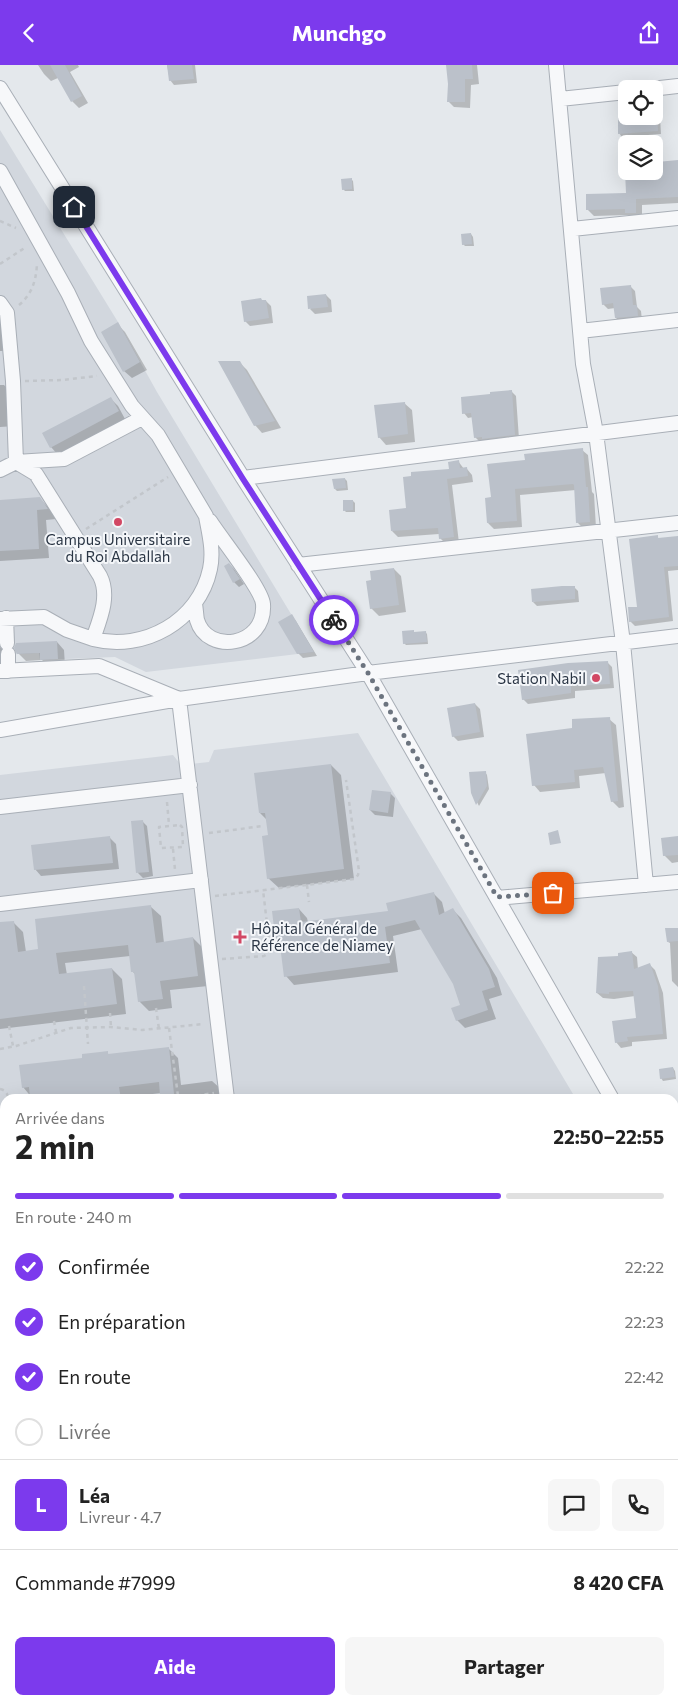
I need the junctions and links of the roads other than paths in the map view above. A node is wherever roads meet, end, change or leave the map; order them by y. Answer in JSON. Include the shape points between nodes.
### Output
{"nodes":[{"id":1,"x":556,"y":65,"type":"edge"},
{"id":2,"x":678,"y":86,"type":"edge"},
{"id":3,"x":663,"y":88,"type":"edge"},
{"id":4,"x":0,"y":89,"type":"edge"},
{"id":5,"x":618,"y":93,"type":"edge"},
{"id":6,"x":560,"y":99,"type":"junction"},
{"id":7,"x":0,"y":171,"type":"edge"},
{"id":8,"x":678,"y":218,"type":"edge"},
{"id":9,"x":572,"y":229,"type":"junction"},
{"id":10,"x":3,"y":308,"type":"edge"},
{"id":11,"x":678,"y":320,"type":"edge"},
{"id":12,"x":580,"y":331,"type":"junction"},
{"id":13,"x":142,"y":417,"type":"junction"},
{"id":14,"x":678,"y":423,"type":"edge"},
{"id":15,"x":596,"y":433,"type":"junction"},
{"id":16,"x":16,"y":462,"type":"junction"},
{"id":17,"x":0,"y":469,"type":"edge"},
{"id":18,"x":243,"y":479,"type":"junction"},
{"id":19,"x":206,"y":515,"type":"junction"},
{"id":20,"x":678,"y":523,"type":"edge"},
{"id":21,"x":608,"y":530,"type":"junction"},
{"id":22,"x":298,"y":565,"type":"junction"},
{"id":23,"x":195,"y":605,"type":"junction"},
{"id":24,"x":3,"y":618,"type":"edge"},
{"id":25,"x":678,"y":636,"type":"edge"},
{"id":26,"x":93,"y":639,"type":"junction"},
{"id":27,"x":622,"y":643,"type":"junction"},
{"id":28,"x":4,"y":671,"type":"edge"},
{"id":29,"x":368,"y":673,"type":"junction"},
{"id":30,"x":179,"y":699,"type":"junction"},
{"id":31,"x":0,"y":730,"type":"edge"},
{"id":32,"x":190,"y":785,"type":"junction"},
{"id":33,"x":0,"y":807,"type":"edge"},
{"id":34,"x":201,"y":880,"type":"junction"},
{"id":35,"x":678,"y":882,"type":"edge"},
{"id":36,"x":646,"y":885,"type":"junction"},
{"id":37,"x":497,"y":897,"type":"junction"},
{"id":38,"x":0,"y":904,"type":"edge"},
{"id":39,"x":226,"y":1094,"type":"edge"},
{"id":40,"x":609,"y":1094,"type":"edge"}],
"edges":[{"from":1,"to":6,"type":"street"},
{"from":2,"to":3,"type":"street"},
{"from":4,"to":18,"type":"street"},
{"from":5,"to":6,"type":"street"},
{"from":6,"to":9,"type":"street"},
{"from":7,"to":13,"type":"street","via":[[91,341]]},
{"from":8,"to":9,"type":"street"},
{"from":9,"to":12,"type":"street"},
{"from":10,"to":16,"type":"street","via":[[14,381]]},
{"from":11,"to":12,"type":"street"},
{"from":12,"to":15,"type":"street"},
{"from":13,"to":16,"type":"street","via":[[64,459]]},
{"from":13,"to":19,"type":"street","via":[[158,435]]},
{"from":14,"to":15,"type":"street"},
{"from":15,"to":18,"type":"street"},
{"from":15,"to":21,"type":"street"},
{"from":16,"to":17,"type":"street"},
{"from":16,"to":26,"type":"street","via":[[36,474],[104,583],[101,617]]},
{"from":18,"to":22,"type":"street"},
{"from":19,"to":23,"type":"street","via":[[212,547],[211,567]]},
{"from":19,"to":23,"type":"street","via":[[256,588],[263,603],[262,619],[253,633],[238,641],[222,642],[207,634],[197,621]]},
{"from":20,"to":21,"type":"street"},
{"from":21,"to":22,"type":"street"},
{"from":21,"to":27,"type":"street"},
{"from":22,"to":29,"type":"street"},
{"from":23,"to":26,"type":"street","via":[[164,631],[144,638],[107,643]]},
{"from":24,"to":26,"type":"street","via":[[44,617]]},
{"from":24,"to":28,"type":"street","via":[[8,649]]},
{"from":25,"to":27,"type":"street"},
{"from":27,"to":29,"type":"street"},
{"from":27,"to":36,"type":"street"},
{"from":28,"to":30,"type":"street","via":[[99,666]]},
{"from":29,"to":30,"type":"street"},
{"from":29,"to":37,"type":"street"},
{"from":30,"to":31,"type":"street"},
{"from":30,"to":32,"type":"street"},
{"from":32,"to":33,"type":"street"},
{"from":32,"to":34,"type":"street","via":[[187,833]]},
{"from":34,"to":38,"type":"street"},
{"from":34,"to":39,"type":"street"},
{"from":35,"to":36,"type":"street"},
{"from":36,"to":37,"type":"street"},
{"from":37,"to":40,"type":"street"}]}
